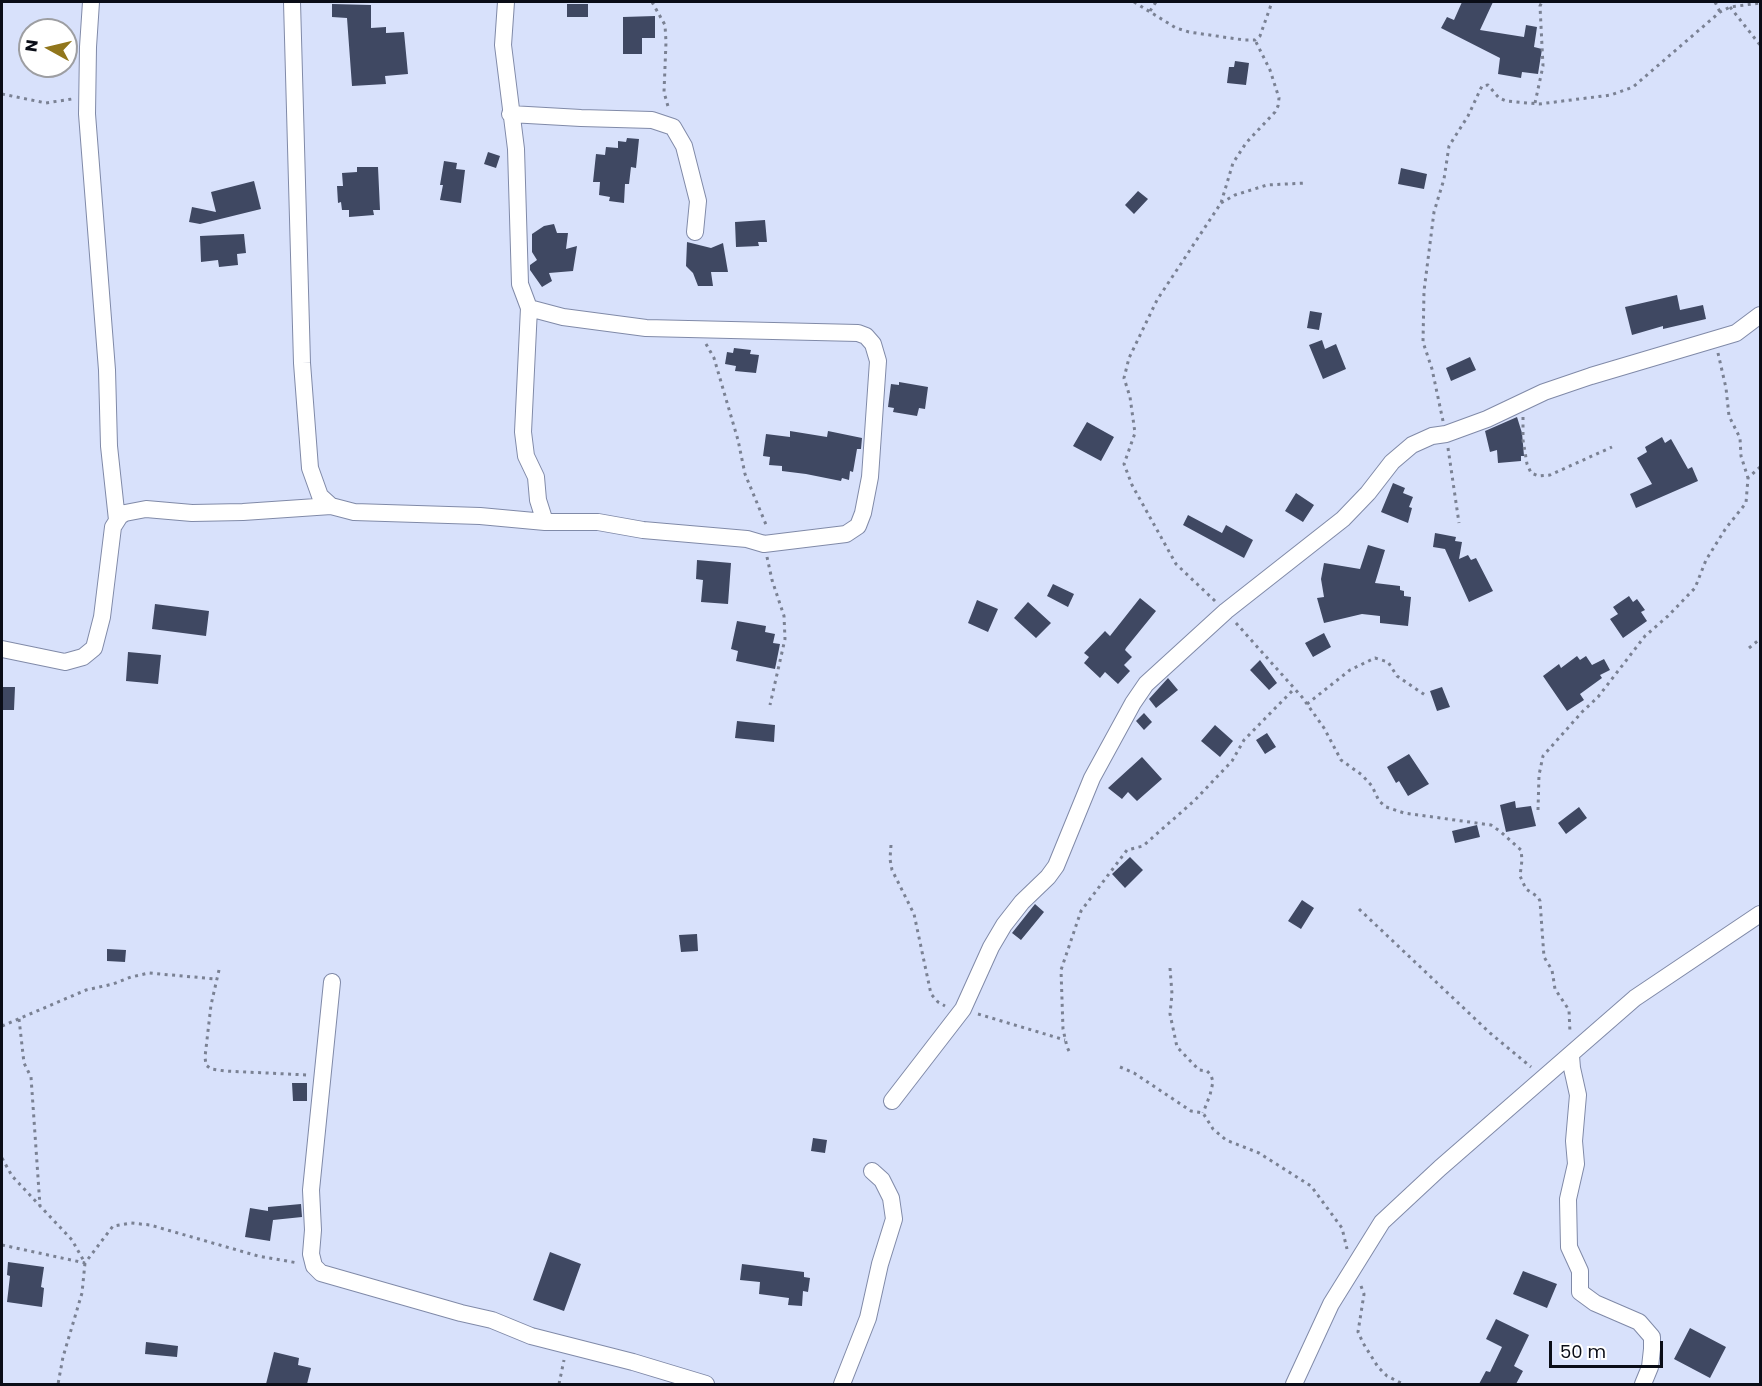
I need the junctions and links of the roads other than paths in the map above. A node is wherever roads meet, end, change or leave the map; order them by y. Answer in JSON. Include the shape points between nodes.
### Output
{"nodes":[{"id":1,"x":91,"y":2,"type":"edge"},
{"id":2,"x":292,"y":2,"type":"edge"},
{"id":3,"x":506,"y":2,"type":"edge"},
{"id":4,"x":510,"y":114,"type":"junction"},
{"id":5,"x":695,"y":232,"type":"dead end"},
{"id":6,"x":529,"y":308,"type":"junction"},
{"id":7,"x":1761,"y":315,"type":"edge"},
{"id":8,"x":538,"y":500,"type":"junction"},
{"id":9,"x":331,"y":506,"type":"junction"},
{"id":10,"x":521,"y":519,"type":"junction"},
{"id":11,"x":117,"y":520,"type":"junction"},
{"id":12,"x":545,"y":522,"type":"junction"},
{"id":13,"x":2,"y":649,"type":"edge"},
{"id":14,"x":1761,"y":914,"type":"edge"},
{"id":15,"x":332,"y":982,"type":"dead end"},
{"id":16,"x":1571,"y":1056,"type":"junction"},
{"id":17,"x":892,"y":1101,"type":"dead end"},
{"id":18,"x":872,"y":1171,"type":"dead end"},
{"id":19,"x":706,"y":1384,"type":"edge"},
{"id":20,"x":842,"y":1384,"type":"edge"},
{"id":21,"x":1294,"y":1384,"type":"edge"},
{"id":22,"x":1643,"y":1384,"type":"edge"}],
"edges":[{"from":1,"to":11,"type":"street","via":[[87,114]]},
{"from":2,"to":9,"type":"street","via":[[302,352],[309,457],[320,496]]},
{"from":3,"to":4,"type":"street","via":[[503,45]]},
{"from":4,"to":5,"type":"street","via":[[652,120],[673,127],[684,146],[698,201]]},
{"from":4,"to":6,"type":"street","via":[[516,149],[520,284]]},
{"from":6,"to":8,"type":"street","via":[[523,432],[526,456],[536,477]]},
{"from":6,"to":12,"type":"street","via":[[646,328],[858,333],[873,344],[878,361],[870,477],[858,526],[846,534],[768,543],[598,522]]},
{"from":7,"to":17,"type":"street","via":[[1736,333],[1544,392],[1487,419],[1412,445],[1322,538],[1227,611],[1146,684],[1092,778],[1056,866],[1004,926],[990,947],[963,1009]]},
{"from":8,"to":10,"type":"street"},
{"from":8,"to":12,"type":"street"},
{"from":9,"to":10,"type":"street","via":[[354,512]]},
{"from":9,"to":11,"type":"street","via":[[192,513],[146,509],[125,513]]},
{"from":10,"to":12,"type":"street"},
{"from":11,"to":13,"type":"street","via":[[94,648],[83,657],[65,662]]},
{"from":14,"to":16,"type":"street","via":[[1635,998]]},
{"from":15,"to":19,"type":"street","via":[[311,1190],[311,1254],[321,1274]]},
{"from":16,"to":21,"type":"street","via":[[1382,1222],[1331,1304]]},
{"from":16,"to":22,"type":"street","via":[[1578,1095],[1576,1164],[1568,1199],[1569,1246],[1580,1271],[1580,1292],[1595,1303],[1639,1322],[1652,1337],[1650,1367]]},
{"from":18,"to":20,"type":"street","via":[[891,1198],[894,1219],[868,1318]]}]}
